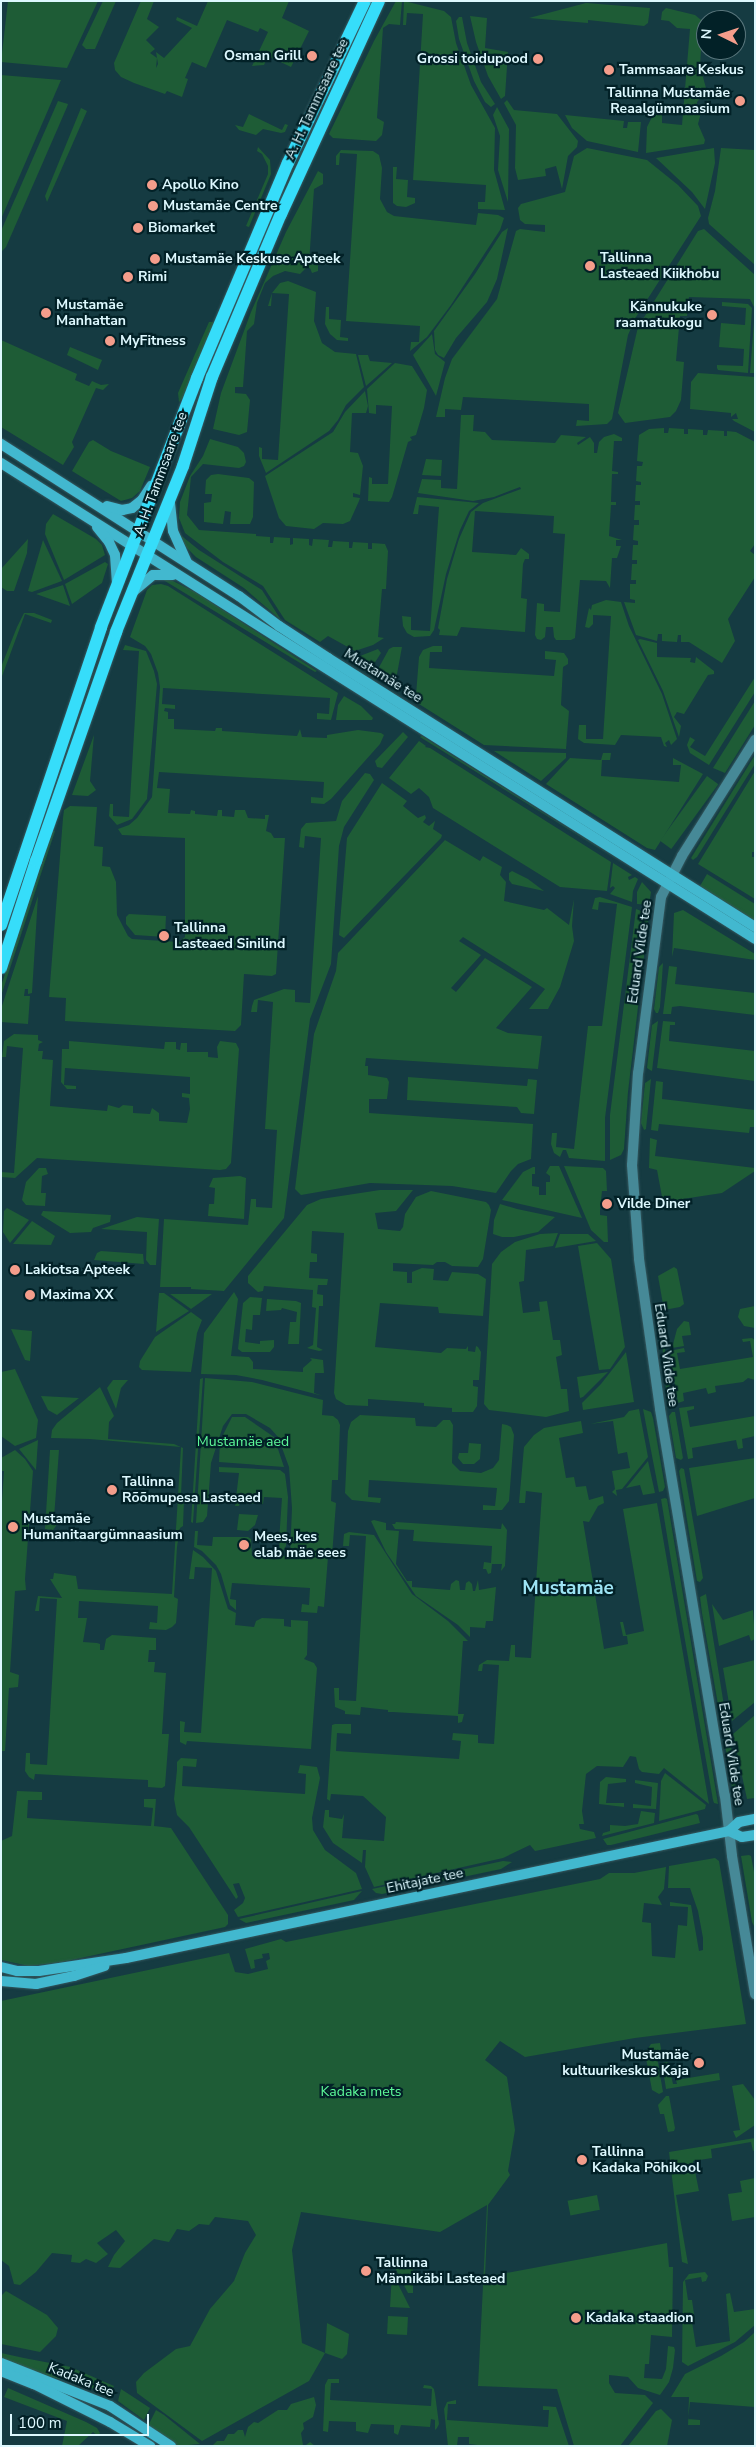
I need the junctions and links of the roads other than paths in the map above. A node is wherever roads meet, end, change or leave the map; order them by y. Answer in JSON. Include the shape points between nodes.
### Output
{"nodes":[{"id":1,"x":364,"y":1,"type":"edge"},
{"id":2,"x":379,"y":1,"type":"edge"},
{"id":3,"x":1,"y":444,"type":"edge"},
{"id":4,"x":166,"y":462,"type":"junction"},
{"id":5,"x":1,"y":463,"type":"edge"},
{"id":6,"x":169,"y":501,"type":"junction"},
{"id":7,"x":97,"y":503,"type":"junction"},
{"id":8,"x":89,"y":519,"type":"junction"},
{"id":9,"x":139,"y":531,"type":"junction"},
{"id":10,"x":153,"y":541,"type":"junction"},
{"id":11,"x":132,"y":547,"type":"junction"},
{"id":12,"x":147,"y":556,"type":"junction"},
{"id":13,"x":187,"y":563,"type":"junction"},
{"id":14,"x":179,"y":576,"type":"junction"},
{"id":15,"x":117,"y":585,"type":"junction"},
{"id":16,"x":132,"y":593,"type":"junction"},
{"id":17,"x":755,"y":740,"type":"edge"},
{"id":18,"x":670,"y":879,"type":"junction"},
{"id":19,"x":1,"y":925,"type":"edge"},
{"id":20,"x":755,"y":926,"type":"edge"},
{"id":21,"x":755,"y":939,"type":"edge"},
{"id":22,"x":1,"y":968,"type":"edge"},
{"id":23,"x":755,"y":1819,"type":"edge"},
{"id":24,"x":729,"y":1831,"type":"junction"},
{"id":25,"x":755,"y":1835,"type":"edge"},
{"id":26,"x":126,"y":1958,"type":"junction"},
{"id":27,"x":1,"y":1967,"type":"edge"},
{"id":28,"x":1,"y":1981,"type":"edge"},
{"id":29,"x":755,"y":1994,"type":"edge"},
{"id":30,"x":1,"y":2363,"type":"edge"},
{"id":31,"x":1,"y":2371,"type":"edge"},
{"id":32,"x":110,"y":2406,"type":"junction"},
{"id":33,"x":95,"y":2415,"type":"junction"},
{"id":34,"x":150,"y":2446,"type":"edge"},
{"id":35,"x":171,"y":2446,"type":"edge"}],
"edges":[{"from":1,"to":4,"type":"main road","name":"A. H. Tammsaare tee","via":[[245,260]]},
{"from":2,"to":6,"type":"main road","name":"A. H. Tammsaare tee","via":[[232,326]]},
{"from":3,"to":7,"type":"main road","name":"Mustamäe tee"},
{"from":4,"to":7,"type":"main road","via":[[136,506],[122,510]]},
{"from":4,"to":9,"type":"main road","name":"A. H. Tammsaare tee"},
{"from":5,"to":8,"type":"main road","name":"Mustamäe tee"},
{"from":6,"to":10,"type":"main road","name":"A. H. Tammsaare tee"},
{"from":6,"to":13,"type":"main road","via":[[173,531]]},
{"from":7,"to":9,"type":"main road","name":"Mustamäe tee"},
{"from":8,"to":11,"type":"main road","name":"Mustamäe tee"},
{"from":8,"to":15,"type":"main road","via":[[109,542],[115,555]]},
{"from":9,"to":10,"type":"main road","name":"Mustamäe tee"},
{"from":9,"to":11,"type":"main road","name":"A. H. Tammsaare tee"},
{"from":10,"to":12,"type":"main road","name":"A. H. Tammsaare tee"},
{"from":10,"to":13,"type":"main road","name":"Mustamäe tee"},
{"from":11,"to":12,"type":"main road","name":"Mustamäe tee"},
{"from":11,"to":15,"type":"main road","name":"A. H. Tammsaare tee"},
{"from":12,"to":14,"type":"main road","name":"Mustamäe tee"},
{"from":12,"to":16,"type":"main road","name":"A. H. Tammsaare tee"},
{"from":13,"to":18,"type":"main road","name":"Mustamäe tee"},
{"from":14,"to":16,"type":"main road","via":[[153,575]]},
{"from":14,"to":18,"type":"main road","name":"Mustamäe tee"},
{"from":15,"to":19,"type":"main road","name":"A. H. Tammsaare tee"},
{"from":16,"to":22,"type":"main road","name":"A. H. Tammsaare tee","via":[[58,797]]},
{"from":17,"to":18,"type":"street","name":"Eduard Vilde tee"},
{"from":18,"to":20,"type":"main road","name":"Mustamäe tee"},
{"from":18,"to":21,"type":"main road","name":"Mustamäe tee"},
{"from":18,"to":24,"type":"street","name":"Eduard Vilde tee","via":[[659,906],[638,1073],[634,1201],[660,1409]]},
{"from":23,"to":24,"type":"main road","name":"Ehitajate tee","via":[[739,1822]]},
{"from":24,"to":25,"type":"main road","name":"Ehitajate tee","via":[[742,1837]]},
{"from":24,"to":26,"type":"main road","name":"Ehitajate tee"},
{"from":24,"to":29,"type":"street","name":"Eduard Vilde tee"},
{"from":26,"to":27,"type":"main road","name":"Ehitajate tee","via":[[39,1971]]},
{"from":26,"to":28,"type":"main road","name":"Ehitajate tee","via":[[50,1982],[23,1984]]},
{"from":30,"to":32,"type":"main road","name":"Kadaka tee"},
{"from":31,"to":33,"type":"main road","name":"Kadaka tee"},
{"from":32,"to":33,"type":"main road","via":[[103,2414]]},
{"from":32,"to":35,"type":"main road","name":"Kadaka tee"},
{"from":33,"to":34,"type":"main road","name":"Kadaka tee"}]}
